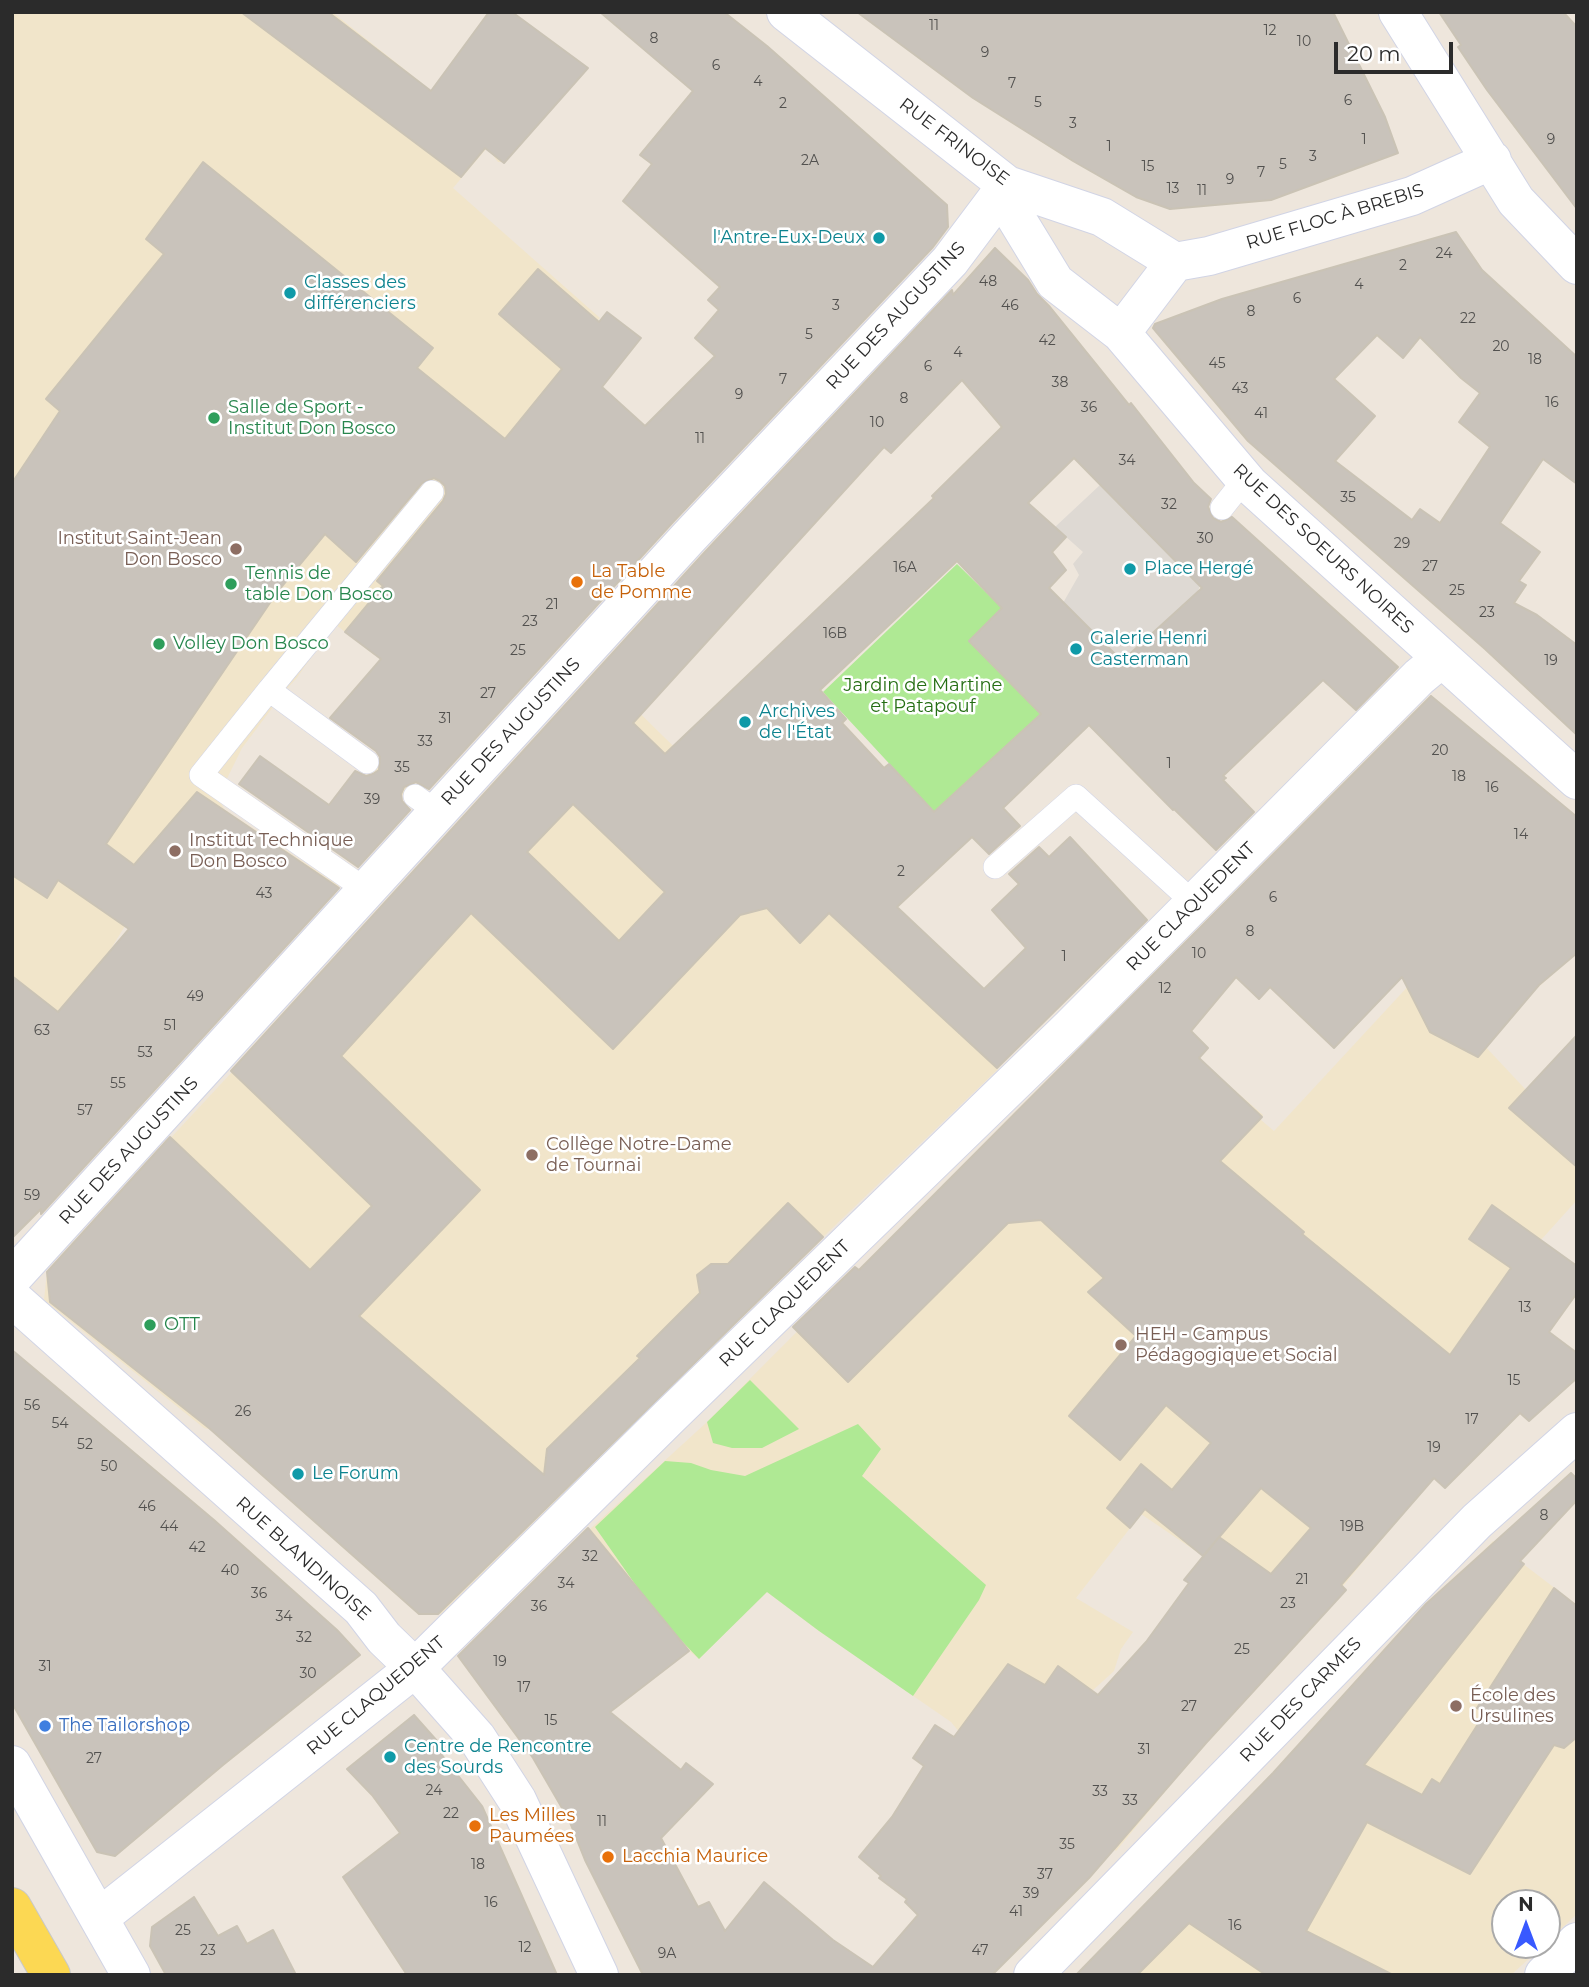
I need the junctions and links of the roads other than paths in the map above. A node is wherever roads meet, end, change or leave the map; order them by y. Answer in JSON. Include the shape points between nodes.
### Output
{"nodes":[{"id":1,"x":786,"y":12,"type":"edge"},
{"id":2,"x":1398,"y":12,"type":"edge"},
{"id":3,"x":1492,"y":160,"type":"junction"},
{"id":4,"x":1007,"y":185,"type":"junction"},
{"id":5,"x":1175,"y":262,"type":"junction"},
{"id":6,"x":1577,"y":265,"type":"edge"},
{"id":7,"x":1121,"y":333,"type":"junction"},
{"id":8,"x":432,"y":492,"type":"dead end"},
{"id":9,"x":1442,"y":658,"type":"junction"},
{"id":10,"x":269,"y":690,"type":"junction"},
{"id":11,"x":368,"y":762,"type":"dead end"},
{"id":12,"x":1577,"y":780,"type":"edge"},
{"id":13,"x":995,"y":867,"type":"dead end"},
{"id":14,"x":366,"y":890,"type":"junction"},
{"id":15,"x":1195,"y":904,"type":"junction"},
{"id":16,"x":12,"y":1278,"type":"edge"},
{"id":17,"x":12,"y":1298,"type":"edge"},
{"id":18,"x":1577,"y":1432,"type":"edge"},
{"id":19,"x":415,"y":1668,"type":"junction"},
{"id":20,"x":12,"y":1765,"type":"edge"},
{"id":21,"x":12,"y":1907,"type":"edge"},
{"id":22,"x":100,"y":1917,"type":"junction"},
{"id":23,"x":1577,"y":1942,"type":"edge"},
{"id":24,"x":51,"y":1975,"type":"edge"},
{"id":25,"x":131,"y":1975,"type":"edge"},
{"id":26,"x":599,"y":1975,"type":"edge"},
{"id":27,"x":1033,"y":1975,"type":"edge"},
{"id":28,"x":1544,"y":1975,"type":"edge"}],
"edges":[{"from":1,"to":4,"type":"street","name":"RUE FRINOISE"},
{"from":2,"to":3,"type":"street"},
{"from":3,"to":5,"type":"street","name":"RUE FLOC À BREBIS","via":[[1412,196]]},
{"from":3,"to":6,"type":"street","via":[[1516,201]]},
{"from":4,"to":5,"type":"street","name":"RUE FRINOISE","via":[[1102,216]]},
{"from":4,"to":7,"type":"street","via":[[1013,213],[1055,282]]},
{"from":4,"to":14,"type":"street","name":"RUE DES AUGUSTINS","via":[[950,261],[689,537],[426,804]]},
{"from":5,"to":7,"type":"street"},
{"from":7,"to":9,"type":"street","name":"RUE DES SOEURS NOIRES","via":[[1233,494]]},
{"from":8,"to":10,"type":"lane"},
{"from":9,"to":12,"type":"street","name":"RUE DES SOEURS NOIRES"},
{"from":9,"to":15,"type":"street","name":"RUE CLAQUEDENT"},
{"from":10,"to":11,"type":"lane"},
{"from":10,"to":14,"type":"lane","via":[[201,775]]},
{"from":13,"to":15,"type":"lane","via":[[1076,796]]},
{"from":14,"to":16,"type":"street","name":"RUE DES AUGUSTINS"},
{"from":15,"to":19,"type":"street","name":"RUE CLAQUEDENT"},
{"from":17,"to":19,"type":"street","name":"RUE BLANDINOISE","via":[[361,1608]]},
{"from":18,"to":27,"type":"street","name":"RUE DES CARMES","via":[[1476,1521]]},
{"from":19,"to":22,"type":"street","name":"RUE CLAQUEDENT"},
{"from":19,"to":26,"type":"street","name":"RUE BLANDINOISE","via":[[477,1738],[517,1800]]},
{"from":20,"to":22,"type":"street"},
{"from":21,"to":24,"type":"main road"},
{"from":22,"to":25,"type":"street"},
{"from":23,"to":28,"type":"street"}]}
